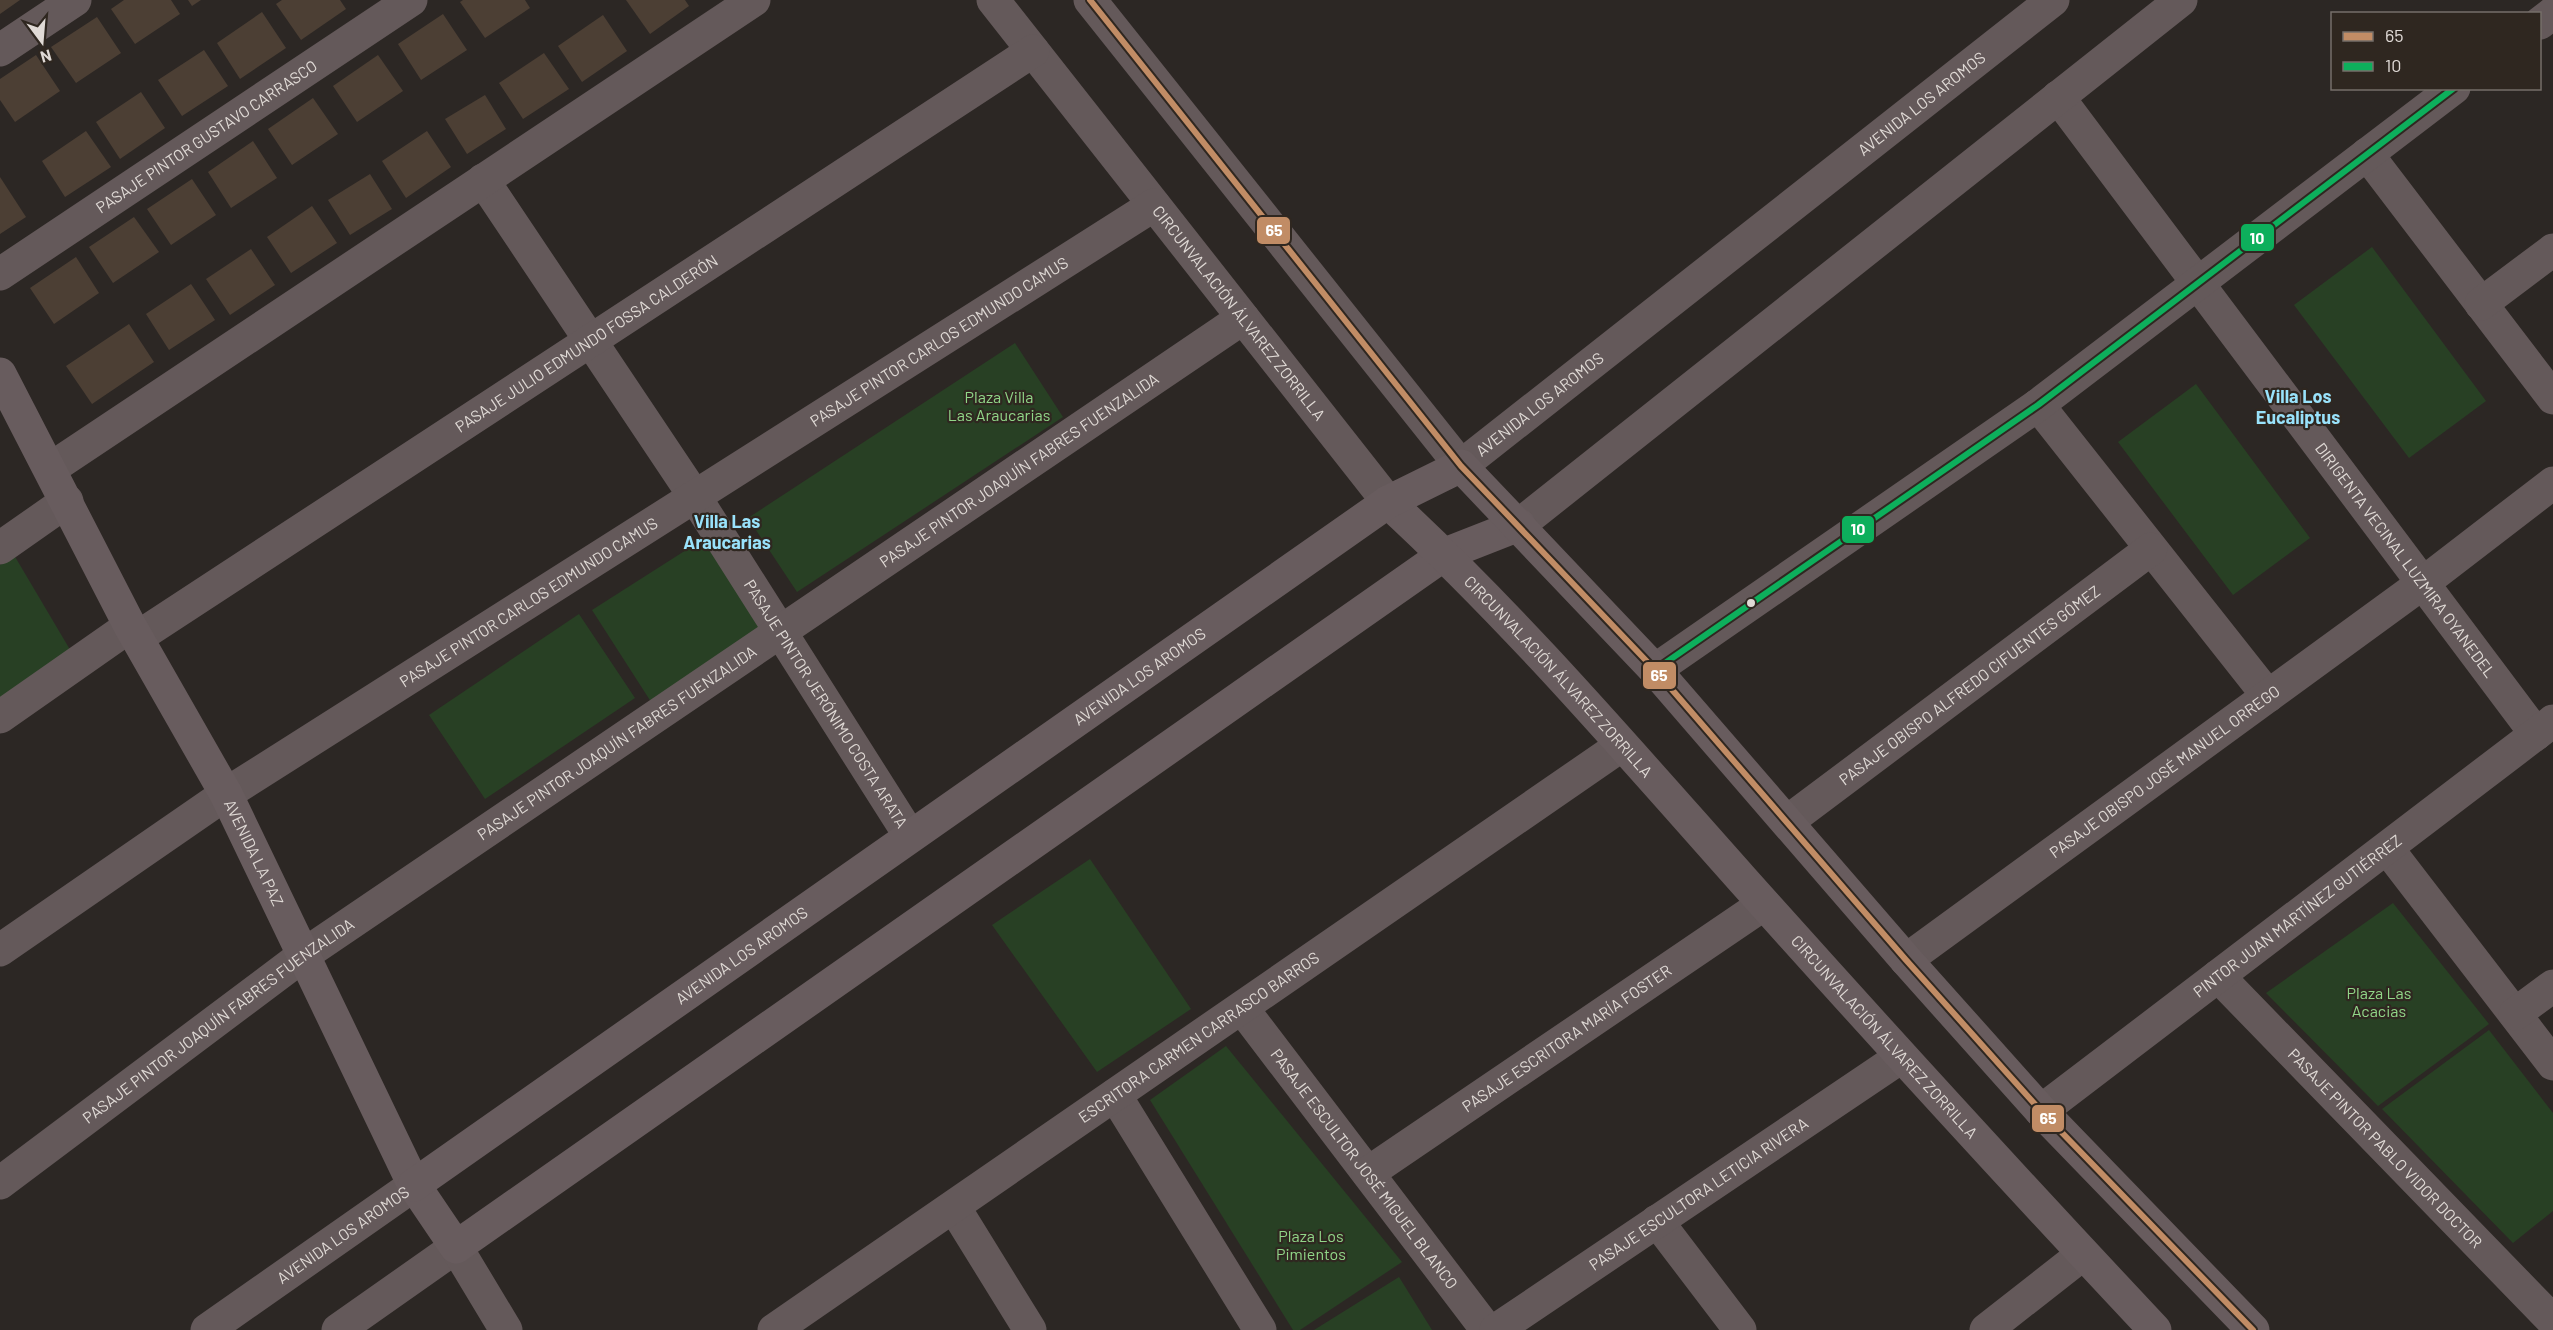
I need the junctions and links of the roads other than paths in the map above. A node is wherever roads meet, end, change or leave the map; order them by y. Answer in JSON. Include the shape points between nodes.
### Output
{"nodes":[{"id":1,"x":75,"y":0,"type":"edge"},
{"id":2,"x":411,"y":0,"type":"edge"},
{"id":3,"x":754,"y":0,"type":"edge"},
{"id":4,"x":993,"y":0,"type":"edge"},
{"id":5,"x":1090,"y":0,"type":"edge"},
{"id":6,"x":2181,"y":0,"type":"edge"},
{"id":7,"x":2038,"y":4,"type":"edge"},
{"id":8,"x":2553,"y":13,"type":"edge"},
{"id":9,"x":2541,"y":22,"type":"edge"},
{"id":10,"x":0,"y":50,"type":"edge"},
{"id":11,"x":1033,"y":51,"type":"junction"},
{"id":12,"x":2451,"y":90,"type":"edge"},
{"id":13,"x":2058,"y":97,"type":"junction"},
{"id":14,"x":2367,"y":154,"type":"junction"},
{"id":15,"x":483,"y":180,"type":"junction"},
{"id":16,"x":1154,"y":205,"type":"junction"},
{"id":17,"x":2553,"y":250,"type":"edge"},
{"id":18,"x":0,"y":274,"type":"edge"},
{"id":19,"x":2198,"y":284,"type":"junction"},
{"id":20,"x":2481,"y":304,"type":"junction"},
{"id":21,"x":1243,"y":318,"type":"junction"},
{"id":22,"x":590,"y":341,"type":"junction"},
{"id":23,"x":0,"y":374,"type":"edge"},
{"id":24,"x":2553,"y":398,"type":"edge"},
{"id":25,"x":2038,"y":405,"type":"junction"},
{"id":26,"x":1461,"y":466,"type":"junction"},
{"id":27,"x":50,"y":469,"type":"junction"},
{"id":28,"x":2553,"y":483,"type":"edge"},
{"id":29,"x":695,"y":497,"type":"junction"},
{"id":30,"x":67,"y":501,"type":"junction"},
{"id":31,"x":1388,"y":502,"type":"junction"},
{"id":32,"x":1519,"y":525,"type":"junction"},
{"id":33,"x":0,"y":548,"type":"edge"},
{"id":34,"x":2151,"y":549,"type":"junction"},
{"id":35,"x":1445,"y":554,"type":"junction"},
{"id":36,"x":2422,"y":583,"type":"junction"},
{"id":37,"x":134,"y":631,"type":"junction"},
{"id":38,"x":782,"y":631,"type":"junction"},
{"id":39,"x":1655,"y":670,"type":"junction"},
{"id":40,"x":2268,"y":696,"type":"junction"},
{"id":41,"x":0,"y":717,"type":"edge"},
{"id":42,"x":2545,"y":728,"type":"edge"},
{"id":43,"x":1622,"y":745,"type":"junction"},
{"id":44,"x":226,"y":794,"type":"junction"},
{"id":45,"x":1787,"y":822,"type":"junction"},
{"id":46,"x":910,"y":836,"type":"junction"},
{"id":47,"x":2387,"y":848,"type":"junction"},
{"id":48,"x":1764,"y":904,"type":"junction"},
{"id":49,"x":0,"y":950,"type":"edge"},
{"id":50,"x":305,"y":954,"type":"junction"},
{"id":51,"x":1906,"y":960,"type":"junction"},
{"id":52,"x":2218,"y":976,"type":"junction"},
{"id":53,"x":2553,"y":986,"type":"edge"},
{"id":54,"x":1242,"y":1008,"type":"junction"},
{"id":55,"x":2516,"y":1014,"type":"junction"},
{"id":56,"x":1901,"y":1057,"type":"junction"},
{"id":57,"x":2553,"y":1064,"type":"edge"},
{"id":58,"x":1115,"y":1095,"type":"junction"},
{"id":59,"x":2041,"y":1111,"type":"junction"},
{"id":60,"x":1368,"y":1173,"type":"junction"},
{"id":61,"x":0,"y":1183,"type":"edge"},
{"id":62,"x":414,"y":1185,"type":"junction"},
{"id":63,"x":954,"y":1207,"type":"junction"},
{"id":64,"x":1657,"y":1221,"type":"junction"},
{"id":65,"x":456,"y":1247,"type":"junction"},
{"id":66,"x":2083,"y":1254,"type":"junction"},
{"id":67,"x":2553,"y":1320,"type":"edge"},
{"id":68,"x":787,"y":1326,"type":"edge"},
{"id":69,"x":207,"y":1330,"type":"edge"},
{"id":70,"x":338,"y":1330,"type":"edge"},
{"id":71,"x":506,"y":1330,"type":"edge"},
{"id":72,"x":1030,"y":1330,"type":"edge"},
{"id":73,"x":1260,"y":1330,"type":"edge"},
{"id":74,"x":1487,"y":1330,"type":"edge"},
{"id":75,"x":1496,"y":1330,"type":"edge"},
{"id":76,"x":1740,"y":1330,"type":"edge"},
{"id":77,"x":1986,"y":1330,"type":"edge"},
{"id":78,"x":2155,"y":1330,"type":"edge"},
{"id":79,"x":2253,"y":1330,"type":"edge"}],
"edges":[{"from":1,"to":10,"type":"street"},
{"from":2,"to":18,"type":"street","name":"PASAJE PINTOR GUSTAVO CARRASCO"},
{"from":3,"to":15,"type":"street"},
{"from":4,"to":11,"type":"street","name":"CIRCUNVALACIÓN ÁLVAREZ ZORRILLA"},
{"from":5,"to":26,"type":"street"},
{"from":6,"to":13,"type":"street"},
{"from":7,"to":26,"type":"street","name":"AVENIDA LOS AROMOS"},
{"from":8,"to":9,"type":"street"},
{"from":11,"to":16,"type":"street","name":"CIRCUNVALACIÓN ÁLVAREZ ZORRILLA"},
{"from":11,"to":22,"type":"street","name":"PASAJE JULIO EDMUNDO FOSSA CALDERÓN"},
{"from":12,"to":14,"type":"street"},
{"from":13,"to":19,"type":"street","name":"DIRIGENTA VECINAL LUZMIRA OYANEDEL"},
{"from":13,"to":32,"type":"street"},
{"from":14,"to":19,"type":"street"},
{"from":14,"to":20,"type":"street"},
{"from":15,"to":22,"type":"street","name":"PASAJE PINTOR JERÓNIMO COSTA ARATA"},
{"from":15,"to":27,"type":"street"},
{"from":16,"to":21,"type":"street","name":"CIRCUNVALACIÓN ÁLVAREZ ZORRILLA"},
{"from":16,"to":29,"type":"street","name":"PASAJE PINTOR CARLOS EDMUNDO CAMUS"},
{"from":17,"to":20,"type":"street"},
{"from":19,"to":25,"type":"street"},
{"from":19,"to":36,"type":"street","name":"DIRIGENTA VECINAL LUZMIRA OYANEDEL"},
{"from":20,"to":24,"type":"street"},
{"from":21,"to":31,"type":"street","name":"CIRCUNVALACIÓN ÁLVAREZ ZORRILLA"},
{"from":21,"to":38,"type":"street","name":"PASAJE PINTOR JOAQUÍN FABRES FUENZALIDA"},
{"from":22,"to":29,"type":"street","name":"PASAJE PINTOR JERÓNIMO COSTA ARATA"},
{"from":22,"to":37,"type":"street","name":"PASAJE JULIO EDMUNDO FOSSA CALDERÓN"},
{"from":23,"to":27,"type":"main road","name":"AVENIDA LA PAZ"},
{"from":25,"to":34,"type":"street"},
{"from":25,"to":39,"type":"street"},
{"from":26,"to":31,"type":"main road","name":"AVENIDA LOS AROMOS"},
{"from":26,"to":32,"type":"main road"},
{"from":27,"to":30,"type":"main road","name":"AVENIDA LA PAZ"},
{"from":28,"to":36,"type":"street","name":"PASAJE OBISPO JOSÉ MANUEL ORREGO"},
{"from":29,"to":38,"type":"street","name":"PASAJE PINTOR JERÓNIMO COSTA ARATA"},
{"from":29,"to":44,"type":"street","name":"PASAJE PINTOR CARLOS EDMUNDO CAMUS"},
{"from":30,"to":33,"type":"street"},
{"from":30,"to":37,"type":"main road","name":"AVENIDA LA PAZ"},
{"from":31,"to":35,"type":"main road","name":"CIRCUNVALACIÓN ÁLVAREZ ZORRILLA"},
{"from":31,"to":46,"type":"main road","name":"AVENIDA LOS AROMOS"},
{"from":32,"to":35,"type":"main road"},
{"from":32,"to":39,"type":"main road"},
{"from":34,"to":40,"type":"street"},
{"from":34,"to":45,"type":"street","name":"PASAJE OBISPO ALFREDO CIFUENTES GÓMEZ"},
{"from":35,"to":43,"type":"main road","name":"CIRCUNVALACIÓN ÁLVAREZ ZORRILLA"},
{"from":35,"to":65,"type":"main road"},
{"from":36,"to":40,"type":"street","name":"PASAJE OBISPO JOSÉ MANUEL ORREGO"},
{"from":36,"to":42,"type":"street","name":"DIRIGENTA VECINAL LUZMIRA OYANEDEL"},
{"from":37,"to":41,"type":"street","name":"PASAJE JULIO EDMUNDO FOSSA CALDERÓN"},
{"from":37,"to":44,"type":"main road","name":"AVENIDA LA PAZ"},
{"from":38,"to":46,"type":"street","name":"PASAJE PINTOR JERÓNIMO COSTA ARATA"},
{"from":38,"to":50,"type":"street","name":"PASAJE PINTOR JOAQUÍN FABRES FUENZALIDA"},
{"from":39,"to":45,"type":"main road"},
{"from":40,"to":51,"type":"street","name":"PASAJE OBISPO JOSÉ MANUEL ORREGO"},
{"from":42,"to":47,"type":"street","name":"PINTOR JUAN MARTÍNEZ GUTIÉRREZ"},
{"from":43,"to":48,"type":"main road","name":"CIRCUNVALACIÓN ÁLVAREZ ZORRILLA"},
{"from":43,"to":54,"type":"street","name":"ESCRITORA CARMEN CARRASCO BARROS"},
{"from":44,"to":49,"type":"street","name":"PASAJE PINTOR CARLOS EDMUNDO CAMUS"},
{"from":44,"to":50,"type":"main road","name":"AVENIDA LA PAZ"},
{"from":45,"to":51,"type":"main road"},
{"from":46,"to":62,"type":"main road","name":"AVENIDA LOS AROMOS"},
{"from":47,"to":52,"type":"street","name":"PINTOR JUAN MARTÍNEZ GUTIÉRREZ"},
{"from":47,"to":55,"type":"street"},
{"from":48,"to":56,"type":"main road","name":"CIRCUNVALACIÓN ÁLVAREZ ZORRILLA"},
{"from":48,"to":60,"type":"street","name":"PASAJE ESCRITORA MARÍA FOSTER"},
{"from":50,"to":61,"type":"street","name":"PASAJE PINTOR JOAQUÍN FABRES FUENZALIDA"},
{"from":50,"to":62,"type":"main road","name":"AVENIDA LA PAZ"},
{"from":51,"to":59,"type":"main road"},
{"from":52,"to":59,"type":"street","name":"PINTOR JUAN MARTÍNEZ GUTIÉRREZ"},
{"from":52,"to":67,"type":"street","name":"PASAJE PINTOR PABLO VIDOR DOCTOR"},
{"from":53,"to":55,"type":"street"},
{"from":54,"to":58,"type":"street","name":"ESCRITORA CARMEN CARRASCO BARROS"},
{"from":54,"to":60,"type":"street","name":"PASAJE ESCULTOR JOSÉ MIGUEL BLANCO"},
{"from":55,"to":57,"type":"street"},
{"from":56,"to":64,"type":"street","name":"PASAJE ESCULTORA LETICIA RIVERA"},
{"from":56,"to":66,"type":"main road","name":"CIRCUNVALACIÓN ÁLVAREZ ZORRILLA"},
{"from":58,"to":63,"type":"street","name":"ESCRITORA CARMEN CARRASCO BARROS"},
{"from":58,"to":73,"type":"street"},
{"from":59,"to":79,"type":"main road"},
{"from":60,"to":74,"type":"street","name":"PASAJE ESCULTOR JOSÉ MIGUEL BLANCO"},
{"from":62,"to":65,"type":"main road","name":"AVENIDA LA PAZ"},
{"from":62,"to":69,"type":"street","name":"AVENIDA LOS AROMOS"},
{"from":63,"to":68,"type":"street","name":"ESCRITORA CARMEN CARRASCO BARROS"},
{"from":63,"to":72,"type":"street"},
{"from":64,"to":75,"type":"street","name":"PASAJE ESCULTORA LETICIA RIVERA"},
{"from":64,"to":76,"type":"street"},
{"from":65,"to":70,"type":"street"},
{"from":65,"to":71,"type":"street","name":"AVENIDA LA PAZ"},
{"from":66,"to":77,"type":"street"},
{"from":66,"to":78,"type":"main road","name":"CIRCUNVALACIÓN ÁLVAREZ ZORRILLA"}]}
